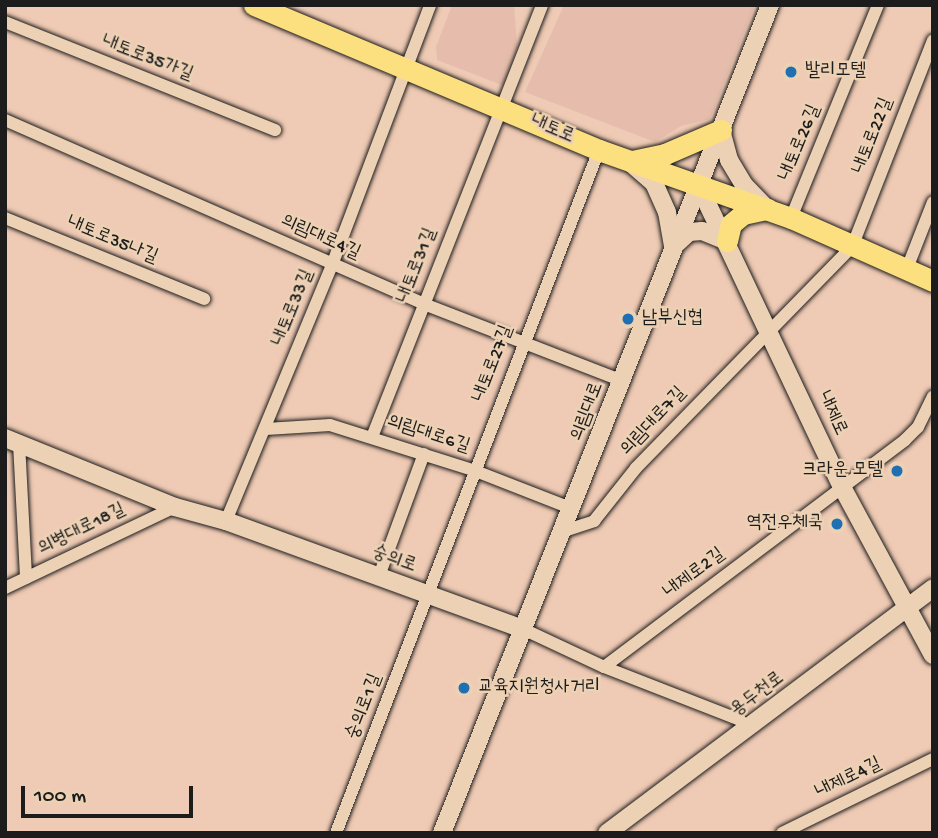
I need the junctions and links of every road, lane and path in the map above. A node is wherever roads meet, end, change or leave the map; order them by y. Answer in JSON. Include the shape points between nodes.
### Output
{"nodes":[{"id":1,"x":254,"y":5,"type":"edge"},
{"id":2,"x":430,"y":5,"type":"edge"},
{"id":3,"x":542,"y":5,"type":"edge"},
{"id":4,"x":770,"y":5,"type":"edge"},
{"id":5,"x":878,"y":5,"type":"edge"},
{"id":6,"x":5,"y":22,"type":"edge"},
{"id":7,"x":933,"y":40,"type":"edge"},
{"id":8,"x":405,"y":68,"type":"junction"},
{"id":9,"x":499,"y":108,"type":"junction"},
{"id":10,"x":5,"y":120,"type":"edge"},
{"id":11,"x":275,"y":130,"type":"dead end"},
{"id":12,"x":721,"y":130,"type":"junction"},
{"id":13,"x":599,"y":150,"type":"junction"},
{"id":14,"x":630,"y":162,"type":"junction"},
{"id":15,"x":699,"y":186,"type":"junction"},
{"id":16,"x":933,"y":202,"type":"edge"},
{"id":17,"x":768,"y":209,"type":"junction"},
{"id":18,"x":5,"y":218,"type":"edge"},
{"id":19,"x":792,"y":218,"type":"junction"},
{"id":20,"x":727,"y":241,"type":"junction"},
{"id":21,"x":674,"y":247,"type":"junction"},
{"id":22,"x":852,"y":247,"type":"junction"},
{"id":23,"x":332,"y":265,"type":"junction"},
{"id":24,"x":906,"y":271,"type":"junction"},
{"id":25,"x":933,"y":281,"type":"edge"},
{"id":26,"x":204,"y":299,"type":"dead end"},
{"id":27,"x":424,"y":304,"type":"junction"},
{"id":28,"x":769,"y":330,"type":"junction"},
{"id":29,"x":523,"y":342,"type":"junction"},
{"id":30,"x":623,"y":381,"type":"junction"},
{"id":31,"x":933,"y":397,"type":"edge"},
{"id":32,"x":265,"y":429,"type":"junction"},
{"id":33,"x":372,"y":437,"type":"junction"},
{"id":34,"x":12,"y":440,"type":"edge"},
{"id":35,"x":424,"y":454,"type":"junction"},
{"id":36,"x":474,"y":470,"type":"junction"},
{"id":37,"x":842,"y":487,"type":"junction"},
{"id":38,"x":175,"y":507,"type":"junction"},
{"id":39,"x":573,"y":509,"type":"junction"},
{"id":40,"x":226,"y":521,"type":"junction"},
{"id":41,"x":564,"y":531,"type":"junction"},
{"id":42,"x":379,"y":576,"type":"junction"},
{"id":43,"x":26,"y":578,"type":"junction"},
{"id":44,"x":5,"y":588,"type":"edge"},
{"id":45,"x":933,"y":588,"type":"edge"},
{"id":46,"x":427,"y":594,"type":"junction"},
{"id":47,"x":908,"y":608,"type":"junction"},
{"id":48,"x":523,"y":629,"type":"junction"},
{"id":49,"x":933,"y":655,"type":"edge"},
{"id":50,"x":604,"y":667,"type":"junction"},
{"id":51,"x":747,"y":730,"type":"junction"},
{"id":52,"x":933,"y":760,"type":"edge"},
{"id":53,"x":336,"y":833,"type":"edge"},
{"id":54,"x":442,"y":833,"type":"edge"},
{"id":55,"x":607,"y":833,"type":"edge"},
{"id":56,"x":782,"y":833,"type":"edge"}],
"edges":[{"from":1,"to":8,"type":"main road","name":"내토로"},
{"from":2,"to":8,"type":"street","name":"내토로33길"},
{"from":3,"to":9,"type":"street","name":"내토로31길"},
{"from":4,"to":12,"type":"street","name":"의림대로"},
{"from":5,"to":19,"type":"street","name":"내토로26길"},
{"from":6,"to":11,"type":"street","name":"내토로35가길"},
{"from":7,"to":22,"type":"street","name":"내토로22길"},
{"from":8,"to":9,"type":"main road","name":"내토로"},
{"from":8,"to":23,"type":"street","name":"내토로33길"},
{"from":9,"to":13,"type":"main road","name":"내토로"},
{"from":9,"to":27,"type":"street","name":"내토로31길"},
{"from":10,"to":23,"type":"street","name":"의림대로4길"},
{"from":12,"to":14,"type":"main road","via":[[665,154]]},
{"from":12,"to":15,"type":"street","name":"의림대로"},
{"from":12,"to":17,"type":"street","via":[[729,160],[744,185]]},
{"from":13,"to":14,"type":"main road","name":"내토로"},
{"from":13,"to":29,"type":"street","name":"내토로27길"},
{"from":14,"to":15,"type":"main road","name":"내토로"},
{"from":14,"to":21,"type":"street","via":[[654,183],[667,212]]},
{"from":15,"to":17,"type":"main road","name":"내토로"},
{"from":15,"to":20,"type":"street","name":"내제로"},
{"from":15,"to":21,"type":"street","name":"의림대로"},
{"from":16,"to":24,"type":"street"},
{"from":17,"to":19,"type":"main road","name":"내토로"},
{"from":17,"to":20,"type":"main road","via":[[743,214],[731,224]]},
{"from":18,"to":26,"type":"street","name":"내토로35나길"},
{"from":19,"to":22,"type":"main road","name":"내토로"},
{"from":20,"to":21,"type":"street","via":[[702,231],[689,232]]},
{"from":20,"to":28,"type":"street","name":"내제로"},
{"from":21,"to":30,"type":"street","name":"의림대로"},
{"from":22,"to":24,"type":"main road","name":"내토로"},
{"from":22,"to":28,"type":"street"},
{"from":23,"to":27,"type":"street","name":"의림대로4길"},
{"from":23,"to":32,"type":"street","name":"내토로33길"},
{"from":24,"to":25,"type":"main road","name":"내토로"},
{"from":27,"to":29,"type":"street","name":"의림대로4길"},
{"from":27,"to":33,"type":"street","name":"내토로31길"},
{"from":28,"to":37,"type":"street","name":"내제로"},
{"from":28,"to":41,"type":"street","name":"의림대로7길","via":[[636,468],[594,522]]},
{"from":29,"to":30,"type":"street","name":"의림대로4길"},
{"from":29,"to":36,"type":"street","name":"내토로27길"},
{"from":30,"to":39,"type":"street","name":"의림대로"},
{"from":31,"to":37,"type":"street","name":"내제로2길","via":[[918,427],[905,440]]},
{"from":32,"to":33,"type":"street","name":"의림대로6길","via":[[330,425]]},
{"from":32,"to":40,"type":"street","name":"내토로33길"},
{"from":33,"to":35,"type":"street","name":"의림대로6길"},
{"from":34,"to":38,"type":"street","name":"숭의로"},
{"from":34,"to":43,"type":"street","name":"숭의로"},
{"from":35,"to":36,"type":"street","name":"의림대로6길"},
{"from":35,"to":42,"type":"street"},
{"from":36,"to":39,"type":"street","name":"의림대로6길"},
{"from":36,"to":46,"type":"street","name":"내토로27길"},
{"from":37,"to":47,"type":"street","name":"내제로"},
{"from":37,"to":50,"type":"street","name":"내제로2길"},
{"from":38,"to":40,"type":"street","name":"숭의로"},
{"from":38,"to":43,"type":"street","name":"의병대로18길"},
{"from":39,"to":41,"type":"street","name":"의림대로"},
{"from":40,"to":42,"type":"street","name":"숭의로"},
{"from":41,"to":48,"type":"street","name":"의림대로"},
{"from":42,"to":46,"type":"street","name":"숭의로"},
{"from":43,"to":44,"type":"street","name":"의병대로18길"},
{"from":45,"to":47,"type":"street","name":"용두천로"},
{"from":46,"to":48,"type":"street","name":"숭의로"},
{"from":46,"to":53,"type":"street","name":"숭의로1길"},
{"from":47,"to":49,"type":"street","name":"내제로"},
{"from":47,"to":51,"type":"street","name":"용두천로"},
{"from":48,"to":50,"type":"street","name":"숭의로"},
{"from":48,"to":54,"type":"street","name":"의림대로"},
{"from":50,"to":51,"type":"street","name":"숭의로","via":[[740,720]]},
{"from":51,"to":55,"type":"street","name":"용두천로"},
{"from":52,"to":56,"type":"street","name":"내제로4길"}]}
